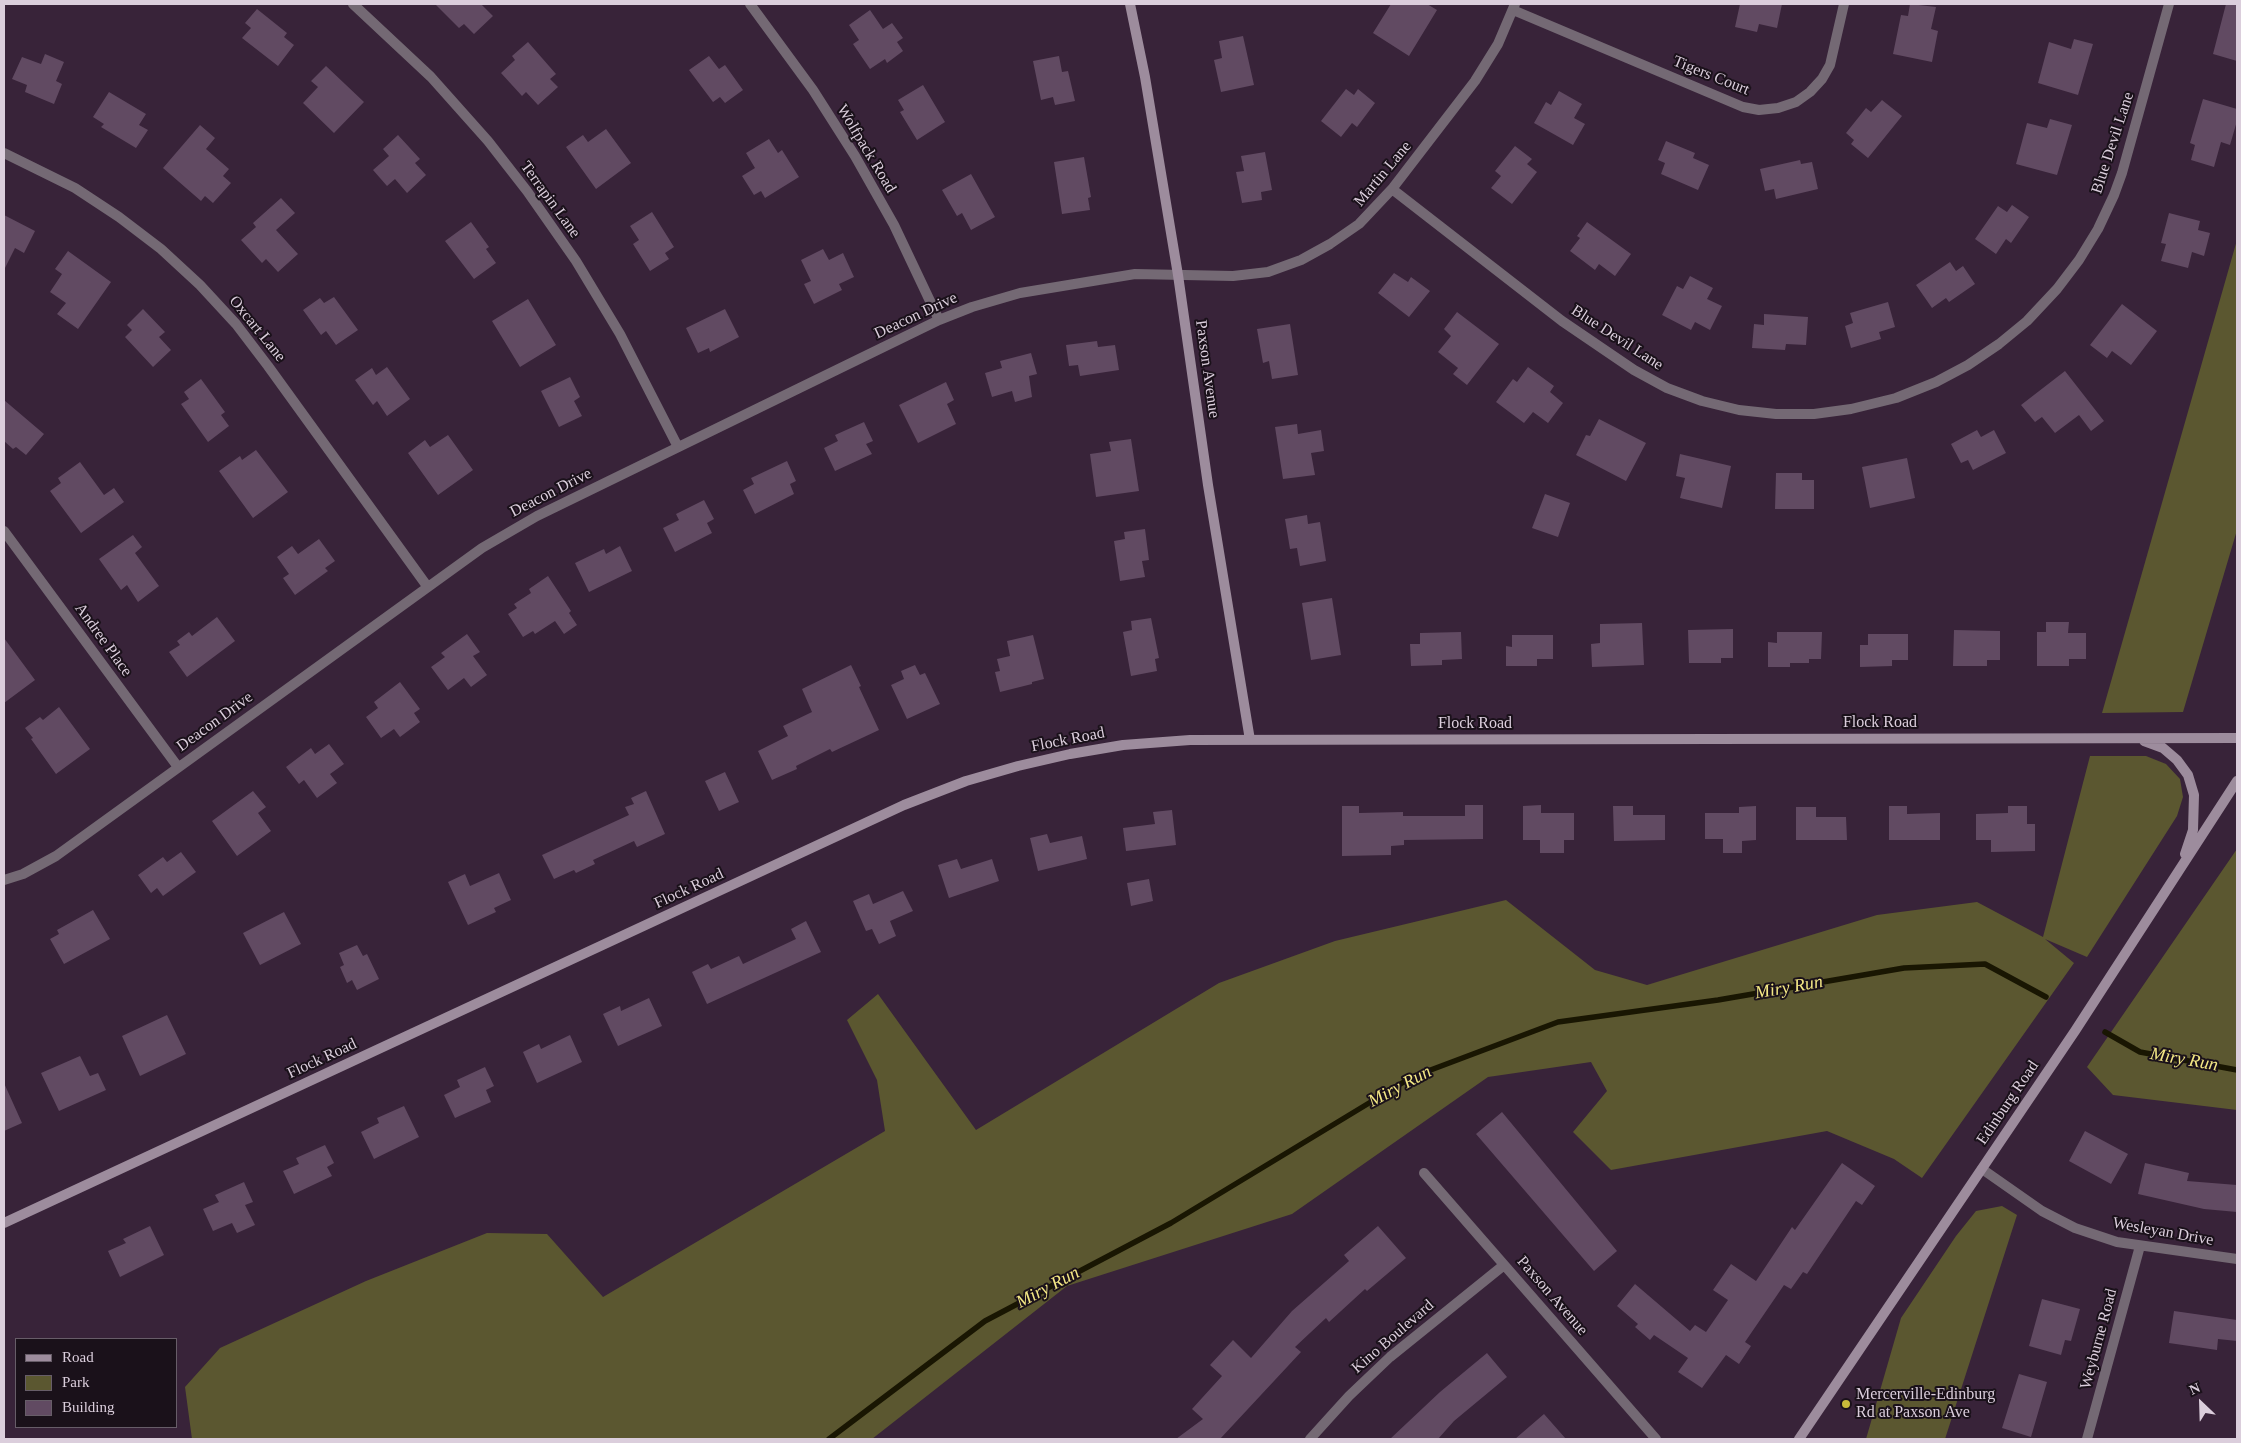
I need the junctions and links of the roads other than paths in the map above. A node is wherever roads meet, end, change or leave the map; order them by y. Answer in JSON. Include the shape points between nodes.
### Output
{"nodes":[{"id":1,"x":353,"y":4,"type":"edge"},
{"id":2,"x":750,"y":4,"type":"edge"},
{"id":3,"x":1130,"y":4,"type":"edge"},
{"id":4,"x":1844,"y":4,"type":"edge"},
{"id":5,"x":2169,"y":4,"type":"edge"},
{"id":6,"x":1514,"y":7,"type":"edge"},
{"id":7,"x":4,"y":153,"type":"edge"},
{"id":8,"x":1392,"y":190,"type":"junction"},
{"id":9,"x":1178,"y":274,"type":"junction"},
{"id":10,"x":939,"y":320,"type":"junction"},
{"id":11,"x":678,"y":447,"type":"junction"},
{"id":12,"x":4,"y":531,"type":"edge"},
{"id":13,"x":427,"y":586,"type":"junction"},
{"id":14,"x":2237,"y":738,"type":"edge"},
{"id":15,"x":2138,"y":739,"type":"junction"},
{"id":16,"x":1250,"y":740,"type":"junction"},
{"id":17,"x":178,"y":768,"type":"junction"},
{"id":18,"x":2237,"y":781,"type":"edge"},
{"id":19,"x":2181,"y":866,"type":"junction"},
{"id":20,"x":4,"y":880,"type":"edge"},
{"id":21,"x":1982,"y":1169,"type":"junction"},
{"id":22,"x":1424,"y":1173,"type":"dead end"},
{"id":23,"x":4,"y":1223,"type":"edge"},
{"id":24,"x":2140,"y":1246,"type":"junction"},
{"id":25,"x":2237,"y":1259,"type":"edge"},
{"id":26,"x":1504,"y":1265,"type":"junction"},
{"id":27,"x":1310,"y":1439,"type":"edge"},
{"id":28,"x":1656,"y":1439,"type":"edge"},
{"id":29,"x":1799,"y":1439,"type":"edge"},
{"id":30,"x":2087,"y":1439,"type":"edge"}],
"edges":[{"from":1,"to":11,"type":"street","name":"Terrapin Lane","via":[[431,77],[527,191],[576,261],[620,334]]},
{"from":2,"to":10,"type":"street","name":"Wolfpack Road","via":[[813,90],[855,156],[894,225]]},
{"from":3,"to":9,"type":"main road","name":"Paxson Avenue"},
{"from":4,"to":6,"type":"street","name":"Tigers Court","via":[[1832,58],[1822,79],[1796,102],[1759,110],[1743,107]]},
{"from":5,"to":8,"type":"street","name":"Blue Devil Lane","via":[[2114,195],[2098,229],[2057,290],[2027,321],[1968,365],[1896,398],[1851,410],[1814,414],[1748,411],[1702,401],[1667,388],[1634,370],[1562,321]]},
{"from":6,"to":8,"type":"street","name":"Martin Lane","via":[[1498,44],[1475,81]]},
{"from":7,"to":13,"type":"street","name":"Oxcart Lane","via":[[75,188],[120,217],[200,285],[236,324]]},
{"from":8,"to":9,"type":"street","name":"Martin Lane","via":[[1358,224],[1300,260],[1268,272],[1242,275]]},
{"from":9,"to":10,"type":"street","name":"Deacon Drive","via":[[1134,274],[1020,293]]},
{"from":9,"to":16,"type":"main road","name":"Paxson Avenue","via":[[1208,485]]},
{"from":10,"to":11,"type":"street","name":"Deacon Drive"},
{"from":11,"to":13,"type":"street","name":"Deacon Drive","via":[[537,516],[482,548]]},
{"from":12,"to":17,"type":"street","name":"Andree Place"},
{"from":13,"to":17,"type":"street","name":"Deacon Drive"},
{"from":14,"to":15,"type":"main road","name":"Flock Road"},
{"from":15,"to":16,"type":"main road","name":"Flock Road"},
{"from":15,"to":19,"type":"main road","via":[[2163,748],[2188,775],[2194,795],[2193,830]]},
{"from":16,"to":23,"type":"main road","name":"Flock Road","via":[[1123,745],[1018,766],[957,784]]},
{"from":17,"to":20,"type":"street","name":"Deacon Drive","via":[[56,856],[23,874]]},
{"from":18,"to":19,"type":"main road","name":"Edinburg Road"},
{"from":19,"to":21,"type":"main road","name":"Edinburg Road"},
{"from":21,"to":24,"type":"street","name":"Wesleyan Drive","via":[[2042,1211],[2075,1228]]},
{"from":21,"to":29,"type":"main road","name":"Edinburg Road"},
{"from":22,"to":26,"type":"street","name":"Paxson Avenue"},
{"from":24,"to":25,"type":"street","name":"Wesleyan Drive"},
{"from":24,"to":30,"type":"street","name":"Weyburne Road"},
{"from":26,"to":27,"type":"street","name":"Kino Boulevard","via":[[1390,1357]]},
{"from":26,"to":28,"type":"street","name":"Paxson Avenue"}]}
